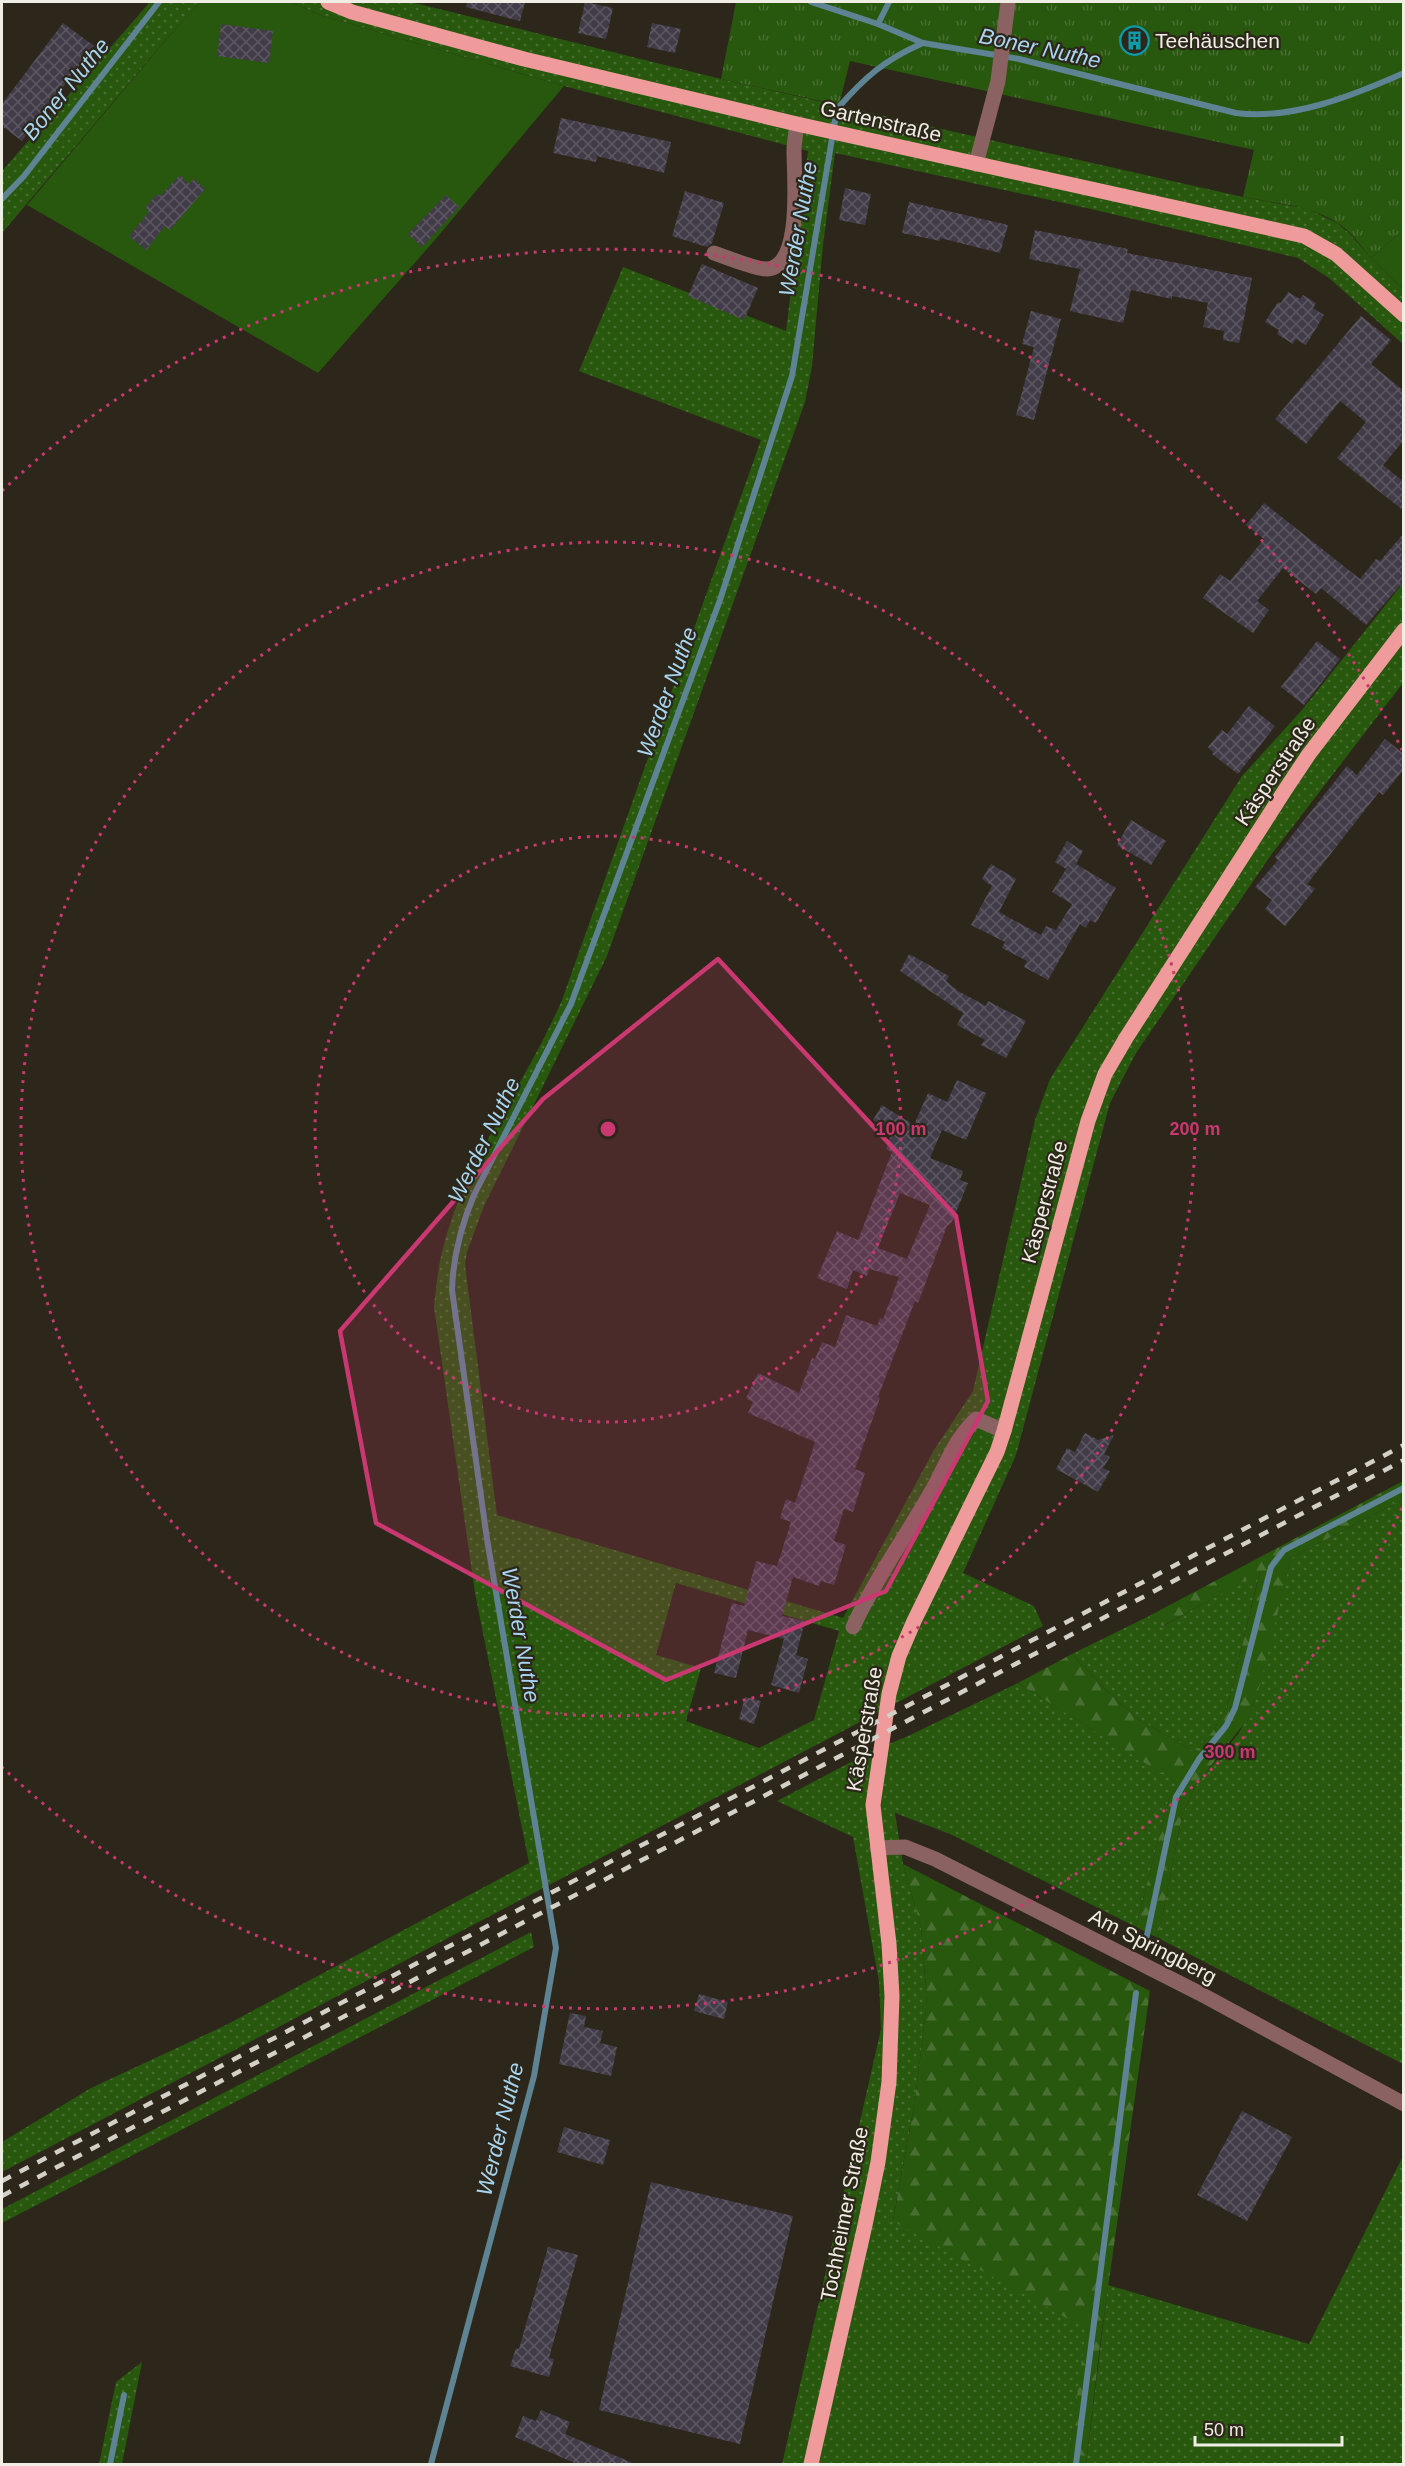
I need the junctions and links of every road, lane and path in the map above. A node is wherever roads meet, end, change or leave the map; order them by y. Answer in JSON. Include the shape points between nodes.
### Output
{"nodes":[{"id":1,"x":328,"y":2,"type":"edge"},
{"id":2,"x":1008,"y":2,"type":"edge"},
{"id":3,"x":797,"y":124,"type":"junction"},
{"id":4,"x":976,"y":164,"type":"junction"},
{"id":5,"x":714,"y":253,"type":"dead end"},
{"id":6,"x":1404,"y":315,"type":"edge"},
{"id":7,"x":1404,"y":630,"type":"edge"},
{"id":8,"x":1004,"y":1431,"type":"junction"},
{"id":9,"x":853,"y":1627,"type":"dead end"},
{"id":10,"x":877,"y":1848,"type":"junction"},
{"id":11,"x":891,"y":1967,"type":"joint"},
{"id":12,"x":1404,"y":2104,"type":"edge"},
{"id":13,"x":811,"y":2464,"type":"edge"}],
"edges":[{"from":1,"to":3,"type":"main road","name":"Gartenstraße","via":[[524,59]]},
{"from":2,"to":4,"type":"street","via":[[998,81]]},
{"from":3,"to":4,"type":"main road","name":"Gartenstraße"},
{"from":3,"to":5,"type":"street","via":[[794,225],[780,264],[767,269]]},
{"from":4,"to":6,"type":"main road","name":"Gartenstraße","via":[[1304,236],[1336,254]]},
{"from":7,"to":8,"type":"main road","name":"Käsperstraße","via":[[1285,790],[1105,1074],[1085,1132]]},
{"from":8,"to":9,"type":"street","via":[[976,1419],[963,1432]]},
{"from":8,"to":10,"type":"main road","name":"Käsperstraße","via":[[893,1674],[873,1788]]},
{"from":10,"to":11,"type":"main road","name":"Käsperstraße"},
{"from":10,"to":12,"type":"street","name":"Am Springberg","via":[[905,1847],[934,1859],[1199,1993]]},
{"from":11,"to":13,"type":"main road","name":"Tochheimer Straße","via":[[891,2042],[878,2162]]}]}
